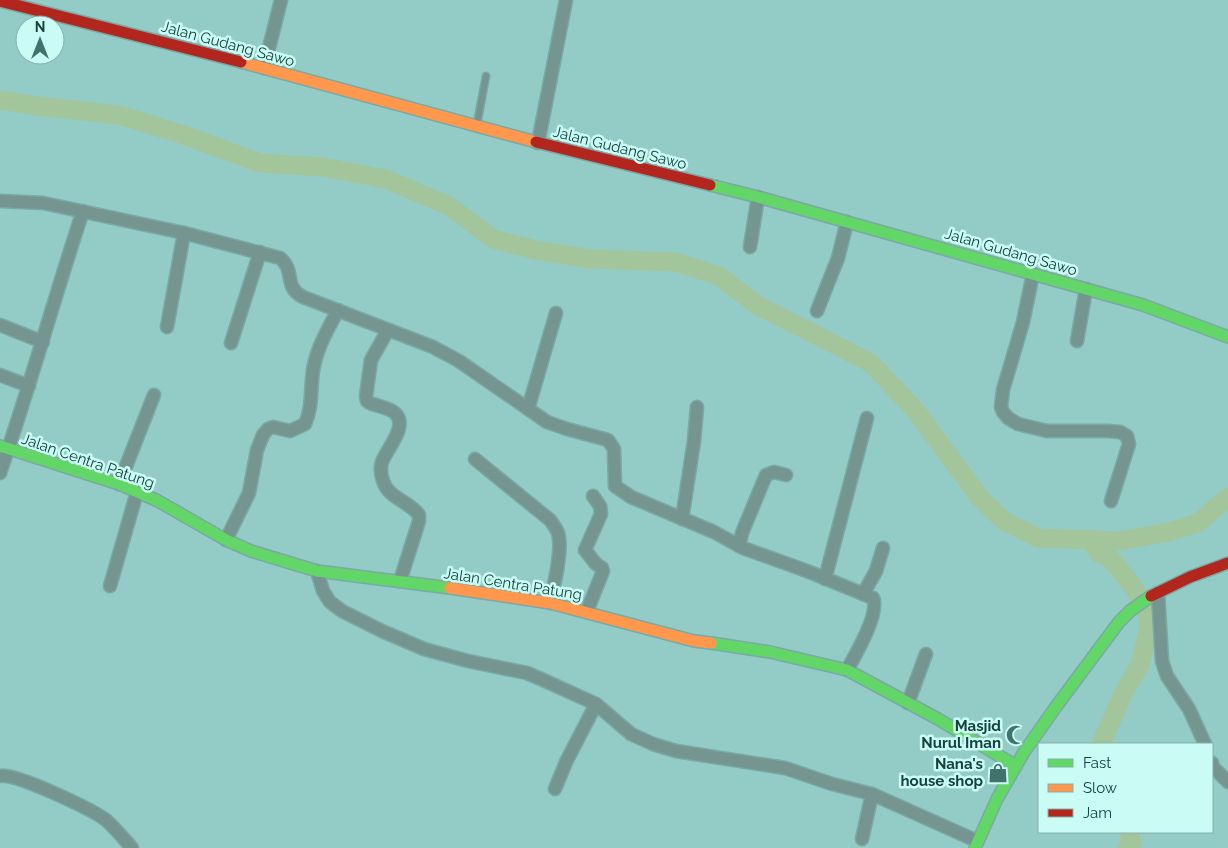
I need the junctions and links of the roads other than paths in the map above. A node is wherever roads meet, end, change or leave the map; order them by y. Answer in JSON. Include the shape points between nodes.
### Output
{"nodes":[{"id":1,"x":281,"y":0,"type":"edge"},
{"id":2,"x":566,"y":0,"type":"edge"},
{"id":3,"x":0,"y":1,"type":"edge"},
{"id":4,"x":264,"y":68,"type":"junction"},
{"id":5,"x":486,"y":76,"type":"dead end"},
{"id":6,"x":476,"y":126,"type":"junction"},
{"id":7,"x":538,"y":143,"type":"junction"},
{"id":8,"x":758,"y":197,"type":"junction"},
{"id":9,"x":0,"y":201,"type":"edge"},
{"id":10,"x":83,"y":211,"type":"junction"},
{"id":11,"x":847,"y":222,"type":"junction"},
{"id":12,"x":184,"y":233,"type":"junction"},
{"id":13,"x":750,"y":246,"type":"dead end"},
{"id":14,"x":260,"y":252,"type":"junction"},
{"id":15,"x":1033,"y":274,"type":"junction"},
{"id":16,"x":1086,"y":289,"type":"junction"},
{"id":17,"x":338,"y":310,"type":"junction"},
{"id":18,"x":817,"y":311,"type":"dead end"},
{"id":19,"x":556,"y":313,"type":"dead end"},
{"id":20,"x":0,"y":325,"type":"edge"},
{"id":21,"x":166,"y":327,"type":"dead end"},
{"id":22,"x":388,"y":330,"type":"junction"},
{"id":23,"x":1228,"y":337,"type":"edge"},
{"id":24,"x":1076,"y":341,"type":"dead end"},
{"id":25,"x":43,"y":342,"type":"junction"},
{"id":26,"x":231,"y":343,"type":"dead end"},
{"id":27,"x":0,"y":375,"type":"edge"},
{"id":28,"x":29,"y":386,"type":"junction"},
{"id":29,"x":154,"y":395,"type":"dead end"},
{"id":30,"x":697,"y":407,"type":"dead end"},
{"id":31,"x":528,"y":409,"type":"junction"},
{"id":32,"x":867,"y":418,"type":"dead end"},
{"id":33,"x":4,"y":447,"type":"edge"},
{"id":34,"x":475,"y":459,"type":"dead end"},
{"id":35,"x":0,"y":473,"type":"edge"},
{"id":36,"x":786,"y":475,"type":"dead end"},
{"id":37,"x":119,"y":484,"type":"junction"},
{"id":38,"x":137,"y":492,"type":"junction"},
{"id":39,"x":593,"y":496,"type":"dead end"},
{"id":40,"x":1111,"y":501,"type":"dead end"},
{"id":41,"x":682,"y":519,"type":"junction"},
{"id":42,"x":226,"y":540,"type":"junction"},
{"id":43,"x":739,"y":546,"type":"junction"},
{"id":44,"x":883,"y":548,"type":"dead end"},
{"id":45,"x":1228,"y":563,"type":"edge"},
{"id":46,"x":317,"y":571,"type":"junction"},
{"id":47,"x":825,"y":579,"type":"junction"},
{"id":48,"x":400,"y":581,"type":"junction"},
{"id":49,"x":110,"y":586,"type":"dead end"},
{"id":50,"x":863,"y":594,"type":"junction"},
{"id":51,"x":1154,"y":595,"type":"junction"},
{"id":52,"x":550,"y":603,"type":"junction"},
{"id":53,"x":587,"y":612,"type":"junction"},
{"id":54,"x":926,"y":654,"type":"dead end"},
{"id":55,"x":847,"y":670,"type":"junction"},
{"id":56,"x":908,"y":703,"type":"junction"},
{"id":57,"x":596,"y":704,"type":"junction"},
{"id":58,"x":1205,"y":743,"type":"edge"},
{"id":59,"x":1016,"y":766,"type":"junction"},
{"id":60,"x":1213,"y":768,"type":"edge"},
{"id":61,"x":0,"y":776,"type":"edge"},
{"id":62,"x":1228,"y":782,"type":"edge"},
{"id":63,"x":555,"y":789,"type":"dead end"},
{"id":64,"x":872,"y":794,"type":"junction"},
{"id":65,"x":862,"y":839,"type":"dead end"},
{"id":66,"x":976,"y":845,"type":"edge"},
{"id":67,"x":132,"y":848,"type":"edge"}],
"edges":[{"from":1,"to":4,"type":"street"},
{"from":2,"to":7,"type":"street"},
{"from":3,"to":4,"type":"main road","name":"Jalan Gudang Sawo"},
{"from":4,"to":6,"type":"main road","name":"Jalan Gudang Sawo"},
{"from":5,"to":6,"type":"lane"},
{"from":6,"to":7,"type":"main road","name":"Jalan Gudang Sawo"},
{"from":7,"to":8,"type":"main road","name":"Jalan Gudang Sawo"},
{"from":8,"to":11,"type":"main road","name":"Jalan Gudang Sawo"},
{"from":8,"to":13,"type":"street"},
{"from":9,"to":10,"type":"street","via":[[43,202]]},
{"from":10,"to":12,"type":"street"},
{"from":10,"to":25,"type":"street"},
{"from":11,"to":15,"type":"main road","name":"Jalan Gudang Sawo"},
{"from":11,"to":18,"type":"street","via":[[838,258]]},
{"from":12,"to":14,"type":"street"},
{"from":12,"to":21,"type":"street"},
{"from":14,"to":17,"type":"street","via":[[286,263],[297,294]]},
{"from":14,"to":26,"type":"street"},
{"from":15,"to":16,"type":"main road","name":"Jalan Gudang Sawo"},
{"from":15,"to":40,"type":"street","via":[[1001,407],[1013,422],[1036,429],[1108,431],[1127,436],[1129,444]]},
{"from":16,"to":23,"type":"main road","name":"Jalan Gudang Sawo","via":[[1143,305]]},
{"from":16,"to":24,"type":"street"},
{"from":17,"to":22,"type":"street"},
{"from":17,"to":42,"type":"street","via":[[315,360],[310,411],[305,424],[290,431],[273,427],[263,435],[249,493]]},
{"from":19,"to":31,"type":"street"},
{"from":20,"to":25,"type":"street"},
{"from":22,"to":31,"type":"street","via":[[433,347]]},
{"from":22,"to":48,"type":"street","via":[[371,360],[366,396],[370,403],[394,412],[398,417],[398,432],[382,461],[382,481],[392,495],[419,514]]},
{"from":25,"to":28,"type":"street"},
{"from":27,"to":28,"type":"street"},
{"from":28,"to":33,"type":"street"},
{"from":29,"to":37,"type":"street"},
{"from":30,"to":41,"type":"street"},
{"from":31,"to":41,"type":"street","via":[[567,430],[608,440],[614,449],[615,486],[630,497]]},
{"from":32,"to":47,"type":"street"},
{"from":33,"to":35,"type":"street"},
{"from":33,"to":37,"type":"main road","name":"Jalan Centra Patung"},
{"from":34,"to":52,"type":"street","via":[[556,527],[558,553]]},
{"from":36,"to":43,"type":"street","via":[[774,472],[766,475]]},
{"from":37,"to":38,"type":"main road","name":"Jalan Centra Patung"},
{"from":38,"to":42,"type":"main road","name":"Jalan Centra Patung"},
{"from":38,"to":49,"type":"street"},
{"from":39,"to":53,"type":"street","via":[[601,514],[585,550],[603,571]]},
{"from":41,"to":43,"type":"street"},
{"from":42,"to":46,"type":"main road","name":"Jalan Centra Patung","via":[[250,551]]},
{"from":43,"to":47,"type":"street"},
{"from":44,"to":50,"type":"street","via":[[876,571]]},
{"from":45,"to":51,"type":"main road"},
{"from":46,"to":48,"type":"main road","name":"Jalan Centra Patung"},
{"from":46,"to":57,"type":"street","via":[[330,602],[382,631],[468,661],[527,673]]},
{"from":47,"to":50,"type":"street"},
{"from":48,"to":52,"type":"main road","name":"Jalan Centra Patung"},
{"from":50,"to":55,"type":"street","via":[[873,598],[875,607],[862,644]]},
{"from":51,"to":58,"type":"street","via":[[1162,661],[1167,676],[1189,709]]},
{"from":51,"to":59,"type":"main road","via":[[1129,612],[1057,705]]},
{"from":52,"to":53,"type":"main road","name":"Jalan Centra Patung"},
{"from":53,"to":55,"type":"main road","name":"Jalan Centra Patung","via":[[694,641],[770,652]]},
{"from":54,"to":56,"type":"street"},
{"from":55,"to":56,"type":"main road","name":"Jalan Centra Patung"},
{"from":56,"to":59,"type":"main road","name":"Jalan Centra Patung"},
{"from":57,"to":63,"type":"street"},
{"from":57,"to":64,"type":"street","via":[[631,734],[653,744],[676,751],[785,768]]},
{"from":59,"to":66,"type":"main road","via":[[998,796]]},
{"from":60,"to":62,"type":"street"},
{"from":61,"to":67,"type":"street","via":[[50,791],[94,812]]},
{"from":64,"to":65,"type":"street"},
{"from":64,"to":66,"type":"street"}]}
